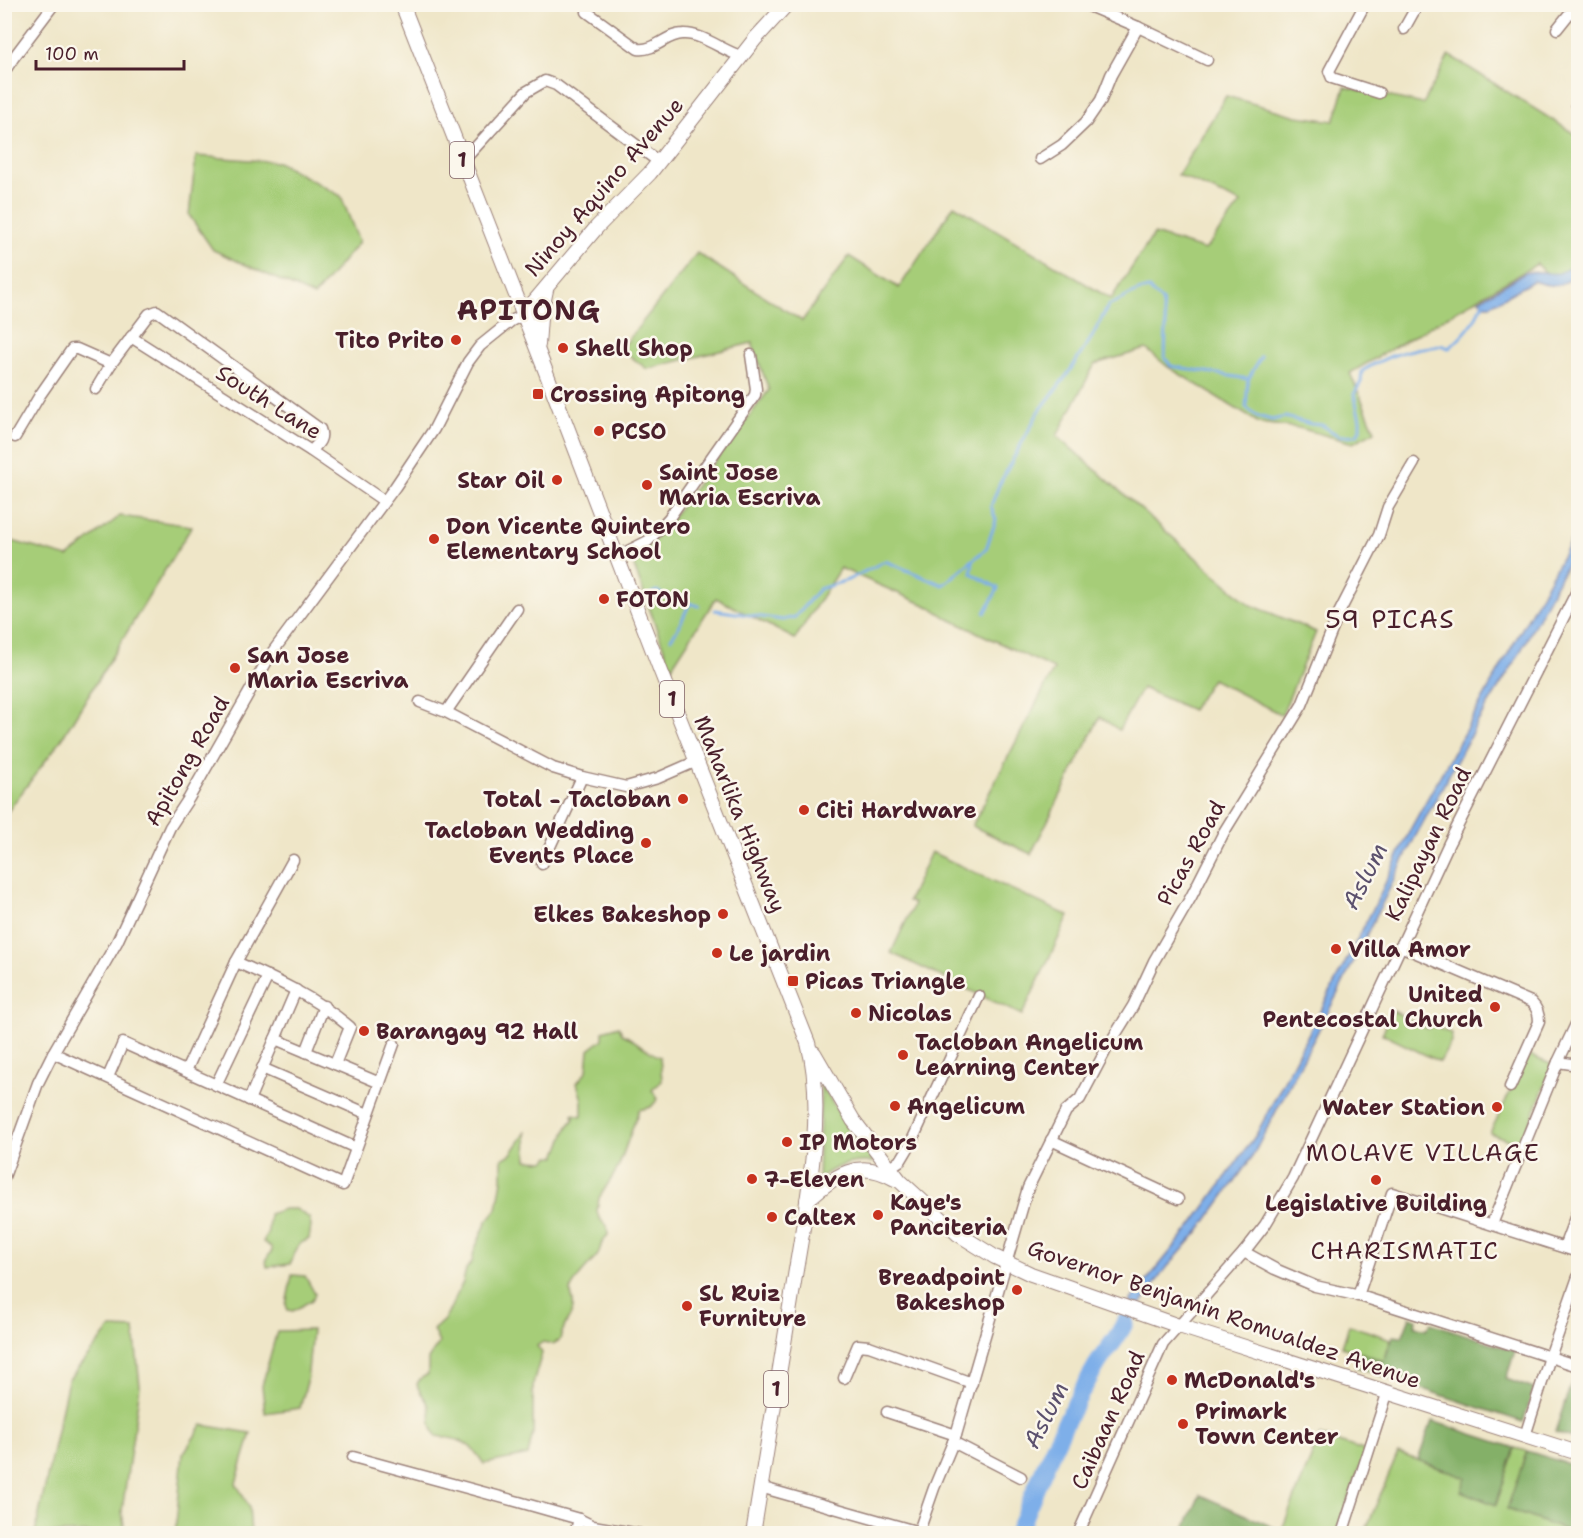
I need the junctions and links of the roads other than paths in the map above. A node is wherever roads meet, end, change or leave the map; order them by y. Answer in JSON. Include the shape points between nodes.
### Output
{"nodes":[{"id":1,"x":54,"y":4,"type":"edge"},
{"id":2,"x":402,"y":4,"type":"edge"},
{"id":3,"x":787,"y":4,"type":"edge"},
{"id":4,"x":1084,"y":4,"type":"edge"},
{"id":5,"x":1365,"y":4,"type":"edge"},
{"id":6,"x":1418,"y":4,"type":"edge"},
{"id":7,"x":1577,"y":7,"type":"edge"},
{"id":8,"x":587,"y":12,"type":"dead end"},
{"id":9,"x":1138,"y":27,"type":"junction"},
{"id":10,"x":1404,"y":29,"type":"dead end"},
{"id":11,"x":1557,"y":29,"type":"dead end"},
{"id":12,"x":741,"y":56,"type":"junction"},
{"id":13,"x":1207,"y":60,"type":"dead end"},
{"id":14,"x":4,"y":72,"type":"edge"},
{"id":15,"x":1379,"y":93,"type":"dead end"},
{"id":16,"x":1040,"y":159,"type":"dead end"},
{"id":17,"x":463,"y":161,"type":"junction"},
{"id":18,"x":659,"y":162,"type":"junction"},
{"id":19,"x":549,"y":282,"type":"junction"},
{"id":20,"x":523,"y":315,"type":"junction"},
{"id":21,"x":131,"y":337,"type":"junction"},
{"id":22,"x":539,"y":354,"type":"junction"},
{"id":23,"x":751,"y":355,"type":"dead end"},
{"id":24,"x":111,"y":364,"type":"junction"},
{"id":25,"x":96,"y":389,"type":"dead end"},
{"id":26,"x":15,"y":437,"type":"dead end"},
{"id":27,"x":311,"y":451,"type":"junction"},
{"id":28,"x":1414,"y":463,"type":"dead end"},
{"id":29,"x":384,"y":501,"type":"junction"},
{"id":30,"x":616,"y":557,"type":"junction"},
{"id":31,"x":1578,"y":589,"type":"edge"},
{"id":32,"x":517,"y":609,"type":"dead end"},
{"id":33,"x":420,"y":702,"type":"dead end"},
{"id":34,"x":446,"y":712,"type":"junction"},
{"id":35,"x":697,"y":761,"type":"junction"},
{"id":36,"x":582,"y":777,"type":"junction"},
{"id":37,"x":293,"y":860,"type":"dead end"},
{"id":38,"x":542,"y":864,"type":"dead end"},
{"id":39,"x":1400,"y":946,"type":"junction"},
{"id":40,"x":236,"y":962,"type":"junction"},
{"id":41,"x":268,"y":976,"type":"junction"},
{"id":42,"x":296,"y":990,"type":"junction"},
{"id":43,"x":979,"y":996,"type":"dead end"},
{"id":44,"x":324,"y":1006,"type":"junction"},
{"id":45,"x":1578,"y":1020,"type":"edge"},
{"id":46,"x":275,"y":1039,"type":"junction"},
{"id":47,"x":808,"y":1043,"type":"junction"},
{"id":48,"x":394,"y":1044,"type":"dead end"},
{"id":49,"x":306,"y":1052,"type":"junction"},
{"id":50,"x":53,"y":1053,"type":"junction"},
{"id":51,"x":1558,"y":1062,"type":"junction"},
{"id":52,"x":335,"y":1064,"type":"junction"},
{"id":53,"x":1578,"y":1065,"type":"edge"},
{"id":54,"x":262,"y":1068,"type":"junction"},
{"id":55,"x":186,"y":1071,"type":"junction"},
{"id":56,"x":108,"y":1077,"type":"junction"},
{"id":57,"x":380,"y":1083,"type":"junction"},
{"id":58,"x":216,"y":1085,"type":"junction"},
{"id":59,"x":1510,"y":1087,"type":"dead end"},
{"id":60,"x":249,"y":1100,"type":"junction"},
{"id":61,"x":368,"y":1114,"type":"junction"},
{"id":62,"x":1051,"y":1140,"type":"junction"},
{"id":63,"x":356,"y":1148,"type":"junction"},
{"id":64,"x":889,"y":1168,"type":"junction"},
{"id":65,"x":6,"y":1171,"type":"edge"},
{"id":66,"x":900,"y":1181,"type":"junction"},
{"id":67,"x":1178,"y":1199,"type":"dead end"},
{"id":68,"x":807,"y":1200,"type":"junction"},
{"id":69,"x":1578,"y":1210,"type":"edge"},
{"id":70,"x":1492,"y":1224,"type":"junction"},
{"id":71,"x":1564,"y":1247,"type":"junction"},
{"id":72,"x":1244,"y":1252,"type":"junction"},
{"id":73,"x":1578,"y":1252,"type":"edge"},
{"id":74,"x":1007,"y":1263,"type":"junction"},
{"id":75,"x":1578,"y":1277,"type":"edge"},
{"id":76,"x":1358,"y":1296,"type":"junction"},
{"id":77,"x":1179,"y":1326,"type":"junction"},
{"id":78,"x":1550,"y":1357,"type":"junction"},
{"id":79,"x":1578,"y":1366,"type":"edge"},
{"id":80,"x":843,"y":1378,"type":"dead end"},
{"id":81,"x":972,"y":1383,"type":"junction"},
{"id":82,"x":1388,"y":1391,"type":"junction"},
{"id":83,"x":887,"y":1412,"type":"dead end"},
{"id":84,"x":1525,"y":1436,"type":"junction"},
{"id":85,"x":955,"y":1439,"type":"junction"},
{"id":86,"x":1578,"y":1454,"type":"edge"},
{"id":87,"x":353,"y":1457,"type":"dead end"},
{"id":88,"x":1021,"y":1477,"type":"dead end"},
{"id":89,"x":760,"y":1487,"type":"junction"},
{"id":90,"x":579,"y":1519,"type":"junction"},
{"id":91,"x":575,"y":1533,"type":"edge"},
{"id":92,"x":640,"y":1533,"type":"edge"},
{"id":93,"x":753,"y":1533,"type":"edge"},
{"id":94,"x":919,"y":1533,"type":"edge"},
{"id":95,"x":1078,"y":1533,"type":"edge"},
{"id":96,"x":1342,"y":1533,"type":"edge"}],
"edges":[{"from":1,"to":14,"type":"street"},
{"from":2,"to":17,"type":"main road","name":"Maharlika Highway","number":"1"},
{"from":3,"to":12,"type":"main road","name":"Ninoy Aquino Avenue"},
{"from":4,"to":9,"type":"street"},
{"from":5,"to":15,"type":"street","via":[[1329,75]]},
{"from":6,"to":10,"type":"street"},
{"from":7,"to":11,"type":"street"},
{"from":8,"to":12,"type":"street","via":[[638,49],[646,50],[686,33]]},
{"from":9,"to":13,"type":"street"},
{"from":9,"to":16,"type":"street","via":[[1086,122]]},
{"from":12,"to":18,"type":"main road","name":"Ninoy Aquino Avenue"},
{"from":17,"to":18,"type":"street","via":[[525,92],[545,81],[556,85]]},
{"from":17,"to":20,"type":"main road","name":"Maharlika Highway","number":"1"},
{"from":18,"to":19,"type":"main road","name":"Ninoy Aquino Avenue"},
{"from":19,"to":20,"type":"main road","name":"Ninoy Aquino Avenue"},
{"from":19,"to":22,"type":"main road","via":[[540,318]]},
{"from":20,"to":22,"type":"main road","name":"Maharlika Highway","number":"1"},
{"from":20,"to":29,"type":"street","name":"Apitong Road","via":[[480,346],[468,362],[434,429]]},
{"from":21,"to":24,"type":"street"},
{"from":21,"to":27,"type":"street","name":"South Lane"},
{"from":21,"to":27,"type":"street","via":[[148,314],[157,312],[320,429],[321,440]]},
{"from":22,"to":30,"type":"main road","name":"Maharlika Highway","number":"1"},
{"from":23,"to":30,"type":"street","via":[[754,395],[669,518],[648,541]]},
{"from":24,"to":25,"type":"street"},
{"from":24,"to":26,"type":"street","via":[[72,349]]},
{"from":27,"to":29,"type":"street","name":"South Lane"},
{"from":28,"to":62,"type":"street","name":"Picas Road","via":[[1388,507],[1302,705],[1224,832],[1080,1099],[1066,1112]]},
{"from":29,"to":50,"type":"street","name":"Apitong Road","via":[[271,654],[170,827],[117,942]]},
{"from":30,"to":35,"type":"main road","name":"Maharlika Highway","number":"1"},
{"from":31,"to":39,"type":"street","name":"Kalipayan Road"},
{"from":32,"to":34,"type":"street"},
{"from":33,"to":34,"type":"street"},
{"from":34,"to":36,"type":"street","via":[[553,768]]},
{"from":35,"to":36,"type":"street","via":[[626,787]]},
{"from":35,"to":47,"type":"main road","name":"Maharlika Highway","number":"1"},
{"from":36,"to":38,"type":"street"},
{"from":37,"to":40,"type":"street"},
{"from":39,"to":59,"type":"street","via":[[1535,1006],[1539,1022]]},
{"from":39,"to":72,"type":"street","name":"Kalipayan Road","via":[[1293,1178]]},
{"from":40,"to":41,"type":"street"},
{"from":40,"to":55,"type":"street"},
{"from":41,"to":42,"type":"street"},
{"from":41,"to":58,"type":"street"},
{"from":42,"to":44,"type":"street"},
{"from":42,"to":46,"type":"street"},
{"from":43,"to":64,"type":"street","via":[[910,1145],[901,1160]]},
{"from":44,"to":49,"type":"street"},
{"from":44,"to":52,"type":"street","via":[[350,1027]]},
{"from":45,"to":51,"type":"street"},
{"from":46,"to":49,"type":"street"},
{"from":46,"to":54,"type":"street"},
{"from":47,"to":64,"type":"main road","name":"Governor Benjamin Romualdez Avenue","via":[[844,1107]]},
{"from":47,"to":68,"type":"main road","name":"Maharlika Highway","number":"1","via":[[815,1092]]},
{"from":48,"to":57,"type":"street"},
{"from":49,"to":52,"type":"street"},
{"from":50,"to":56,"type":"street"},
{"from":50,"to":65,"type":"street","name":"Apitong Road"},
{"from":51,"to":53,"type":"street"},
{"from":51,"to":70,"type":"street"},
{"from":52,"to":57,"type":"street"},
{"from":54,"to":60,"type":"street"},
{"from":54,"to":61,"type":"street"},
{"from":55,"to":56,"type":"street","via":[[123,1043]]},
{"from":55,"to":58,"type":"street"},
{"from":56,"to":63,"type":"street","via":[[343,1185]]},
{"from":57,"to":61,"type":"street"},
{"from":58,"to":60,"type":"street"},
{"from":60,"to":63,"type":"street"},
{"from":61,"to":63,"type":"street"},
{"from":62,"to":67,"type":"street"},
{"from":62,"to":74,"type":"street","name":"Picas Road","via":[[1028,1188]]},
{"from":64,"to":66,"type":"main road","name":"Governor Benjamin Romualdez Avenue"},
{"from":66,"to":68,"type":"main road","via":[[886,1173],[852,1170],[832,1179]]},
{"from":66,"to":74,"type":"main road","name":"Governor Benjamin Romualdez Avenue","via":[[958,1234]]},
{"from":68,"to":89,"type":"main road","name":"Maharlika Highway","number":"1"},
{"from":69,"to":71,"type":"street"},
{"from":70,"to":71,"type":"street"},
{"from":70,"to":76,"type":"street","via":[[1392,1193]]},
{"from":71,"to":73,"type":"street"},
{"from":72,"to":76,"type":"street","via":[[1316,1286]]},
{"from":72,"to":77,"type":"street","name":"Kalipayan Road"},
{"from":74,"to":77,"type":"main road","name":"Governor Benjamin Romualdez Avenue"},
{"from":74,"to":81,"type":"street","name":"Picas Road"},
{"from":75,"to":78,"type":"street"},
{"from":76,"to":78,"type":"street"},
{"from":77,"to":82,"type":"main road","name":"Governor Benjamin Romualdez Avenue"},
{"from":77,"to":95,"type":"street","name":"Caibaan Road","via":[[1163,1344]]},
{"from":78,"to":79,"type":"street"},
{"from":78,"to":84,"type":"street"},
{"from":80,"to":81,"type":"street","via":[[858,1345]]},
{"from":81,"to":85,"type":"street","name":"Picas Road"},
{"from":82,"to":84,"type":"main road","name":"Governor Benjamin Romualdez Avenue"},
{"from":82,"to":96,"type":"street"},
{"from":83,"to":85,"type":"street"},
{"from":84,"to":86,"type":"main road","name":"Governor Benjamin Romualdez Avenue"},
{"from":85,"to":88,"type":"street"},
{"from":85,"to":94,"type":"street","name":"Picas Road"},
{"from":87,"to":90,"type":"street"},
{"from":89,"to":93,"type":"main road","name":"Maharlika Highway","number":"1"},
{"from":89,"to":94,"type":"street"},
{"from":90,"to":91,"type":"street"},
{"from":90,"to":92,"type":"street","via":[[593,1526]]}]}
